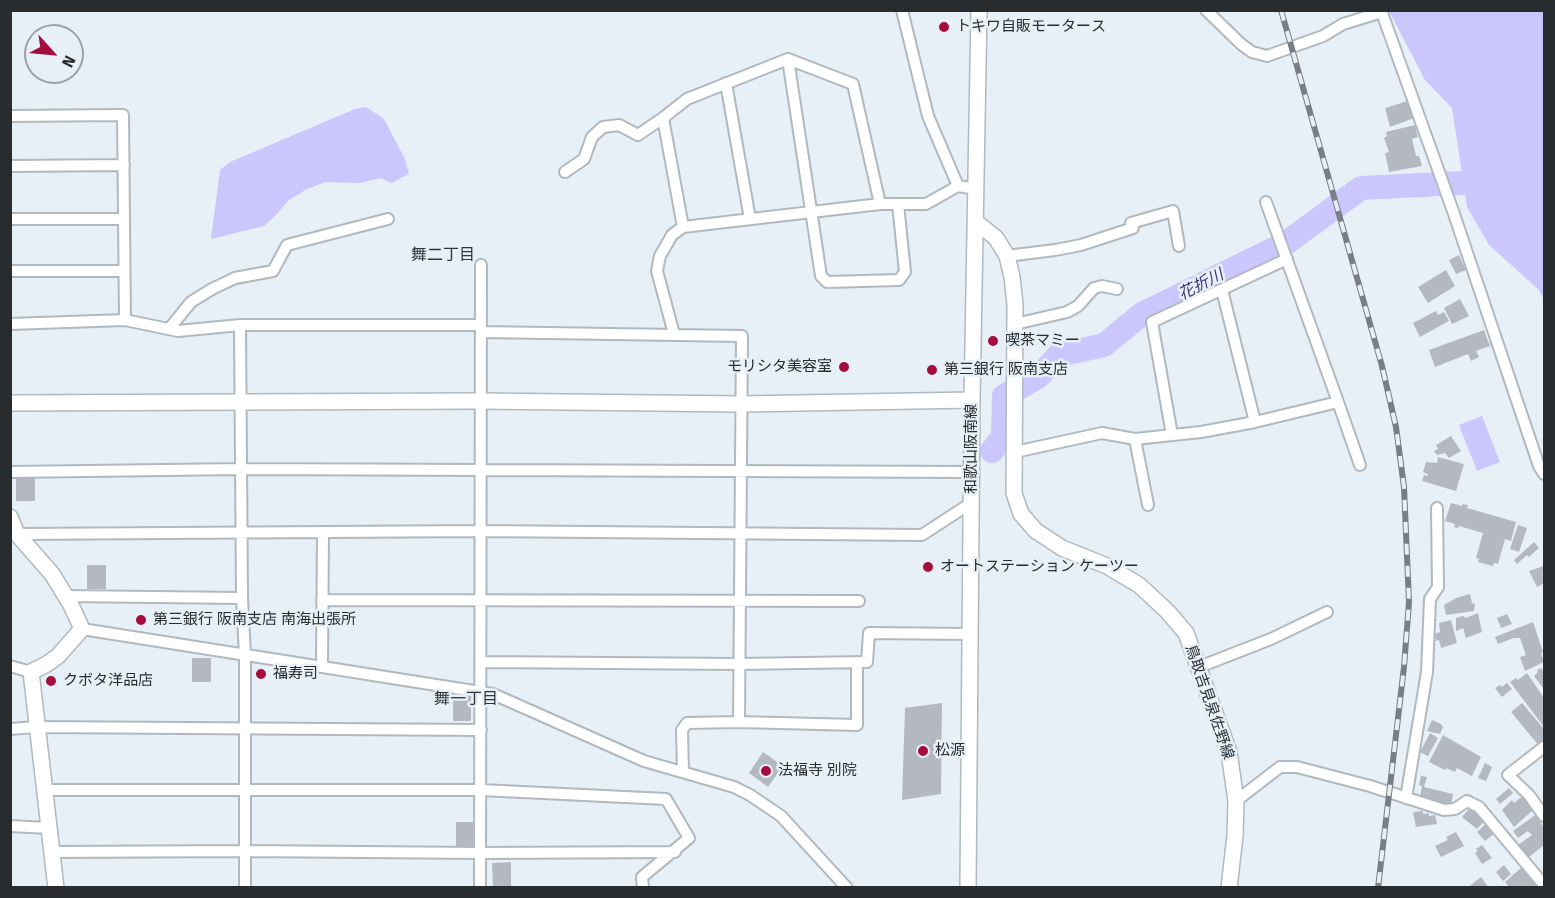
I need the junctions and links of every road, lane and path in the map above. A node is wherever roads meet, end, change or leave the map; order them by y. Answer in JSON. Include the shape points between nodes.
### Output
{"nodes":[{"id":1,"x":902,"y":10,"type":"edge"},
{"id":2,"x":979,"y":10,"type":"edge"},
{"id":3,"x":1206,"y":10,"type":"edge"},
{"id":4,"x":1382,"y":11,"type":"edge"},
{"id":5,"x":788,"y":60,"type":"junction"},
{"id":6,"x":726,"y":83,"type":"junction"},
{"id":7,"x":10,"y":117,"type":"edge"},
{"id":8,"x":663,"y":118,"type":"junction"},
{"id":9,"x":124,"y":165,"type":"junction"},
{"id":10,"x":10,"y":166,"type":"edge"},
{"id":11,"x":565,"y":172,"type":"dead end"},
{"id":12,"x":958,"y":186,"type":"junction"},
{"id":13,"x":976,"y":189,"type":"junction"},
{"id":14,"x":1266,"y":202,"type":"dead end"},
{"id":15,"x":880,"y":204,"type":"junction"},
{"id":16,"x":898,"y":204,"type":"junction"},
{"id":17,"x":811,"y":212,"type":"junction"},
{"id":18,"x":10,"y":219,"type":"edge"},
{"id":19,"x":124,"y":219,"type":"junction"},
{"id":20,"x":388,"y":219,"type":"dead end"},
{"id":21,"x":750,"y":219,"type":"junction"},
{"id":22,"x":976,"y":222,"type":"junction"},
{"id":23,"x":683,"y":227,"type":"junction"},
{"id":24,"x":1179,"y":246,"type":"dead end"},
{"id":25,"x":1007,"y":256,"type":"junction"},
{"id":26,"x":1287,"y":259,"type":"junction"},
{"id":27,"x":481,"y":265,"type":"dead end"},
{"id":28,"x":10,"y":271,"type":"edge"},
{"id":29,"x":124,"y":271,"type":"junction"},
{"id":30,"x":1118,"y":289,"type":"dead end"},
{"id":31,"x":1222,"y":290,"type":"junction"},
{"id":32,"x":124,"y":320,"type":"junction"},
{"id":33,"x":10,"y":324,"type":"edge"},
{"id":34,"x":1015,"y":324,"type":"junction"},
{"id":35,"x":240,"y":325,"type":"junction"},
{"id":36,"x":481,"y":328,"type":"junction"},
{"id":37,"x":169,"y":329,"type":"junction"},
{"id":38,"x":674,"y":334,"type":"junction"},
{"id":39,"x":972,"y":400,"type":"junction"},
{"id":40,"x":480,"y":401,"type":"junction"},
{"id":41,"x":240,"y":402,"type":"junction"},
{"id":42,"x":1338,"y":402,"type":"junction"},
{"id":43,"x":10,"y":403,"type":"edge"},
{"id":44,"x":741,"y":404,"type":"junction"},
{"id":45,"x":1255,"y":422,"type":"junction"},
{"id":46,"x":1172,"y":435,"type":"junction"},
{"id":47,"x":1135,"y":439,"type":"junction"},
{"id":48,"x":1015,"y":452,"type":"junction"},
{"id":49,"x":1360,"y":465,"type":"dead end"},
{"id":50,"x":241,"y":469,"type":"junction"},
{"id":51,"x":481,"y":470,"type":"junction"},
{"id":52,"x":10,"y":472,"type":"edge"},
{"id":53,"x":740,"y":472,"type":"junction"},
{"id":54,"x":971,"y":472,"type":"junction"},
{"id":55,"x":1545,"y":474,"type":"edge"},
{"id":56,"x":971,"y":503,"type":"junction"},
{"id":57,"x":1148,"y":505,"type":"dead end"},
{"id":58,"x":1437,"y":508,"type":"dead end"},
{"id":59,"x":10,"y":517,"type":"edge"},
{"id":60,"x":481,"y":531,"type":"junction"},
{"id":61,"x":740,"y":532,"type":"junction"},
{"id":62,"x":323,"y":533,"type":"junction"},
{"id":63,"x":17,"y":534,"type":"junction"},
{"id":64,"x":243,"y":534,"type":"junction"},
{"id":65,"x":65,"y":596,"type":"junction"},
{"id":66,"x":242,"y":598,"type":"junction"},
{"id":67,"x":322,"y":600,"type":"junction"},
{"id":68,"x":481,"y":600,"type":"junction"},
{"id":69,"x":740,"y":601,"type":"junction"},
{"id":70,"x":859,"y":601,"type":"dead end"},
{"id":71,"x":1327,"y":612,"type":"dead end"},
{"id":72,"x":82,"y":629,"type":"junction"},
{"id":73,"x":970,"y":634,"type":"junction"},
{"id":74,"x":245,"y":655,"type":"junction"},
{"id":75,"x":481,"y":662,"type":"junction"},
{"id":76,"x":857,"y":662,"type":"junction"},
{"id":77,"x":739,"y":664,"type":"junction"},
{"id":78,"x":10,"y":666,"type":"edge"},
{"id":79,"x":322,"y":666,"type":"junction"},
{"id":80,"x":1199,"y":667,"type":"junction"},
{"id":81,"x":31,"y":672,"type":"junction"},
{"id":82,"x":481,"y":691,"type":"junction"},
{"id":83,"x":739,"y":722,"type":"junction"},
{"id":84,"x":36,"y":727,"type":"junction"},
{"id":85,"x":243,"y":728,"type":"junction"},
{"id":86,"x":10,"y":729,"type":"edge"},
{"id":87,"x":482,"y":730,"type":"junction"},
{"id":88,"x":1545,"y":747,"type":"edge"},
{"id":89,"x":683,"y":772,"type":"junction"},
{"id":90,"x":44,"y":790,"type":"junction"},
{"id":91,"x":244,"y":790,"type":"junction"},
{"id":92,"x":480,"y":790,"type":"junction"},
{"id":93,"x":1406,"y":798,"type":"junction"},
{"id":94,"x":1236,"y":801,"type":"junction"},
{"id":95,"x":1545,"y":816,"type":"edge"},
{"id":96,"x":10,"y":826,"type":"edge"},
{"id":97,"x":49,"y":828,"type":"junction"},
{"id":98,"x":245,"y":851,"type":"junction"},
{"id":99,"x":52,"y":852,"type":"junction"},
{"id":100,"x":675,"y":852,"type":"junction"},
{"id":101,"x":480,"y":853,"type":"junction"},
{"id":102,"x":1545,"y":885,"type":"edge"},
{"id":103,"x":56,"y":888,"type":"edge"},
{"id":104,"x":244,"y":888,"type":"edge"},
{"id":105,"x":480,"y":888,"type":"edge"},
{"id":106,"x":644,"y":888,"type":"edge"},
{"id":107,"x":847,"y":888,"type":"edge"},
{"id":108,"x":968,"y":888,"type":"edge"},
{"id":109,"x":1229,"y":888,"type":"edge"}],
"edges":[{"from":1,"to":12,"type":"street","via":[[928,116]]},
{"from":2,"to":13,"type":"main road","name":"和歌山阪南線"},
{"from":3,"to":4,"type":"street","via":[[1241,44],[1267,56]]},
{"from":4,"to":55,"type":"street","via":[[1539,466]]},
{"from":5,"to":6,"type":"street"},
{"from":5,"to":15,"type":"street","via":[[853,84]]},
{"from":5,"to":17,"type":"street"},
{"from":6,"to":8,"type":"street","via":[[687,99]]},
{"from":6,"to":21,"type":"street"},
{"from":7,"to":9,"type":"street","via":[[123,115]]},
{"from":8,"to":11,"type":"street","via":[[638,135],[619,125],[603,127],[592,136],[584,159]]},
{"from":8,"to":23,"type":"street"},
{"from":9,"to":10,"type":"street"},
{"from":9,"to":19,"type":"street"},
{"from":12,"to":13,"type":"street"},
{"from":12,"to":16,"type":"street","via":[[926,204]]},
{"from":13,"to":22,"type":"main road","name":"和歌山阪南線"},
{"from":14,"to":26,"type":"street"},
{"from":15,"to":16,"type":"street"},
{"from":15,"to":17,"type":"street"},
{"from":16,"to":17,"type":"street","via":[[905,272],[899,280],[827,282],[821,276]]},
{"from":17,"to":21,"type":"street"},
{"from":18,"to":19,"type":"street"},
{"from":19,"to":29,"type":"street"},
{"from":20,"to":37,"type":"street","via":[[287,245],[273,271],[235,278],[212,289],[191,302]]},
{"from":21,"to":23,"type":"street"},
{"from":22,"to":25,"type":"main road","name":"鳥取吉見泉佐野線","via":[[996,238]]},
{"from":22,"to":39,"type":"main road","name":"和歌山阪南線"},
{"from":23,"to":38,"type":"street","via":[[672,235],[657,271]]},
{"from":24,"to":25,"type":"street","via":[[1173,211],[1131,222],[1133,228],[1081,245]]},
{"from":25,"to":34,"type":"main road","name":"鳥取吉見泉佐野線"},
{"from":26,"to":31,"type":"street"},
{"from":26,"to":42,"type":"street"},
{"from":27,"to":36,"type":"street"},
{"from":28,"to":29,"type":"street"},
{"from":29,"to":32,"type":"street"},
{"from":30,"to":34,"type":"street","via":[[1094,288],[1067,312]]},
{"from":31,"to":45,"type":"street"},
{"from":31,"to":46,"type":"street","via":[[1152,322]]},
{"from":32,"to":33,"type":"street"},
{"from":32,"to":37,"type":"street"},
{"from":34,"to":48,"type":"main road","name":"鳥取吉見泉佐野線"},
{"from":35,"to":36,"type":"street"},
{"from":35,"to":37,"type":"street"},
{"from":35,"to":41,"type":"street"},
{"from":36,"to":38,"type":"street"},
{"from":36,"to":40,"type":"street"},
{"from":38,"to":44,"type":"street","via":[[742,336]]},
{"from":39,"to":44,"type":"main road"},
{"from":39,"to":54,"type":"main road","name":"和歌山阪南線"},
{"from":40,"to":41,"type":"main road"},
{"from":40,"to":44,"type":"main road"},
{"from":40,"to":51,"type":"street"},
{"from":41,"to":43,"type":"main road"},
{"from":41,"to":50,"type":"street"},
{"from":42,"to":45,"type":"street"},
{"from":42,"to":49,"type":"street"},
{"from":44,"to":53,"type":"street"},
{"from":45,"to":46,"type":"street"},
{"from":46,"to":47,"type":"street"},
{"from":47,"to":48,"type":"street","via":[[1102,434]]},
{"from":47,"to":57,"type":"street"},
{"from":48,"to":80,"type":"main road","name":"鳥取吉見泉佐野線","via":[[1014,493],[1021,514],[1036,531],[1062,548],[1107,566],[1139,585],[1186,633]]},
{"from":50,"to":51,"type":"street"},
{"from":50,"to":52,"type":"street"},
{"from":50,"to":64,"type":"street"},
{"from":51,"to":53,"type":"street"},
{"from":51,"to":60,"type":"street"},
{"from":53,"to":54,"type":"street"},
{"from":53,"to":61,"type":"street"},
{"from":54,"to":56,"type":"main road","name":"和歌山阪南線"},
{"from":56,"to":61,"type":"street","via":[[922,535]]},
{"from":56,"to":73,"type":"main road","name":"和歌山阪南線"},
{"from":58,"to":93,"type":"street","via":[[1438,587],[1430,599],[1427,672]]},
{"from":59,"to":63,"type":"main road"},
{"from":60,"to":61,"type":"street"},
{"from":60,"to":62,"type":"street"},
{"from":60,"to":68,"type":"street"},
{"from":61,"to":69,"type":"street"},
{"from":62,"to":64,"type":"street"},
{"from":62,"to":67,"type":"street"},
{"from":63,"to":64,"type":"street"},
{"from":63,"to":65,"type":"main road","via":[[52,574]]},
{"from":64,"to":66,"type":"street"},
{"from":65,"to":66,"type":"street"},
{"from":65,"to":72,"type":"main road"},
{"from":66,"to":74,"type":"street"},
{"from":67,"to":68,"type":"street"},
{"from":67,"to":79,"type":"street"},
{"from":68,"to":69,"type":"street"},
{"from":68,"to":75,"type":"street"},
{"from":69,"to":70,"type":"street"},
{"from":69,"to":77,"type":"street"},
{"from":71,"to":80,"type":"street"},
{"from":72,"to":74,"type":"street"},
{"from":72,"to":81,"type":"main road","via":[[58,656]]},
{"from":73,"to":76,"type":"street","via":[[869,633],[867,662]]},
{"from":73,"to":108,"type":"main road","name":"和歌山阪南線"},
{"from":74,"to":79,"type":"street"},
{"from":74,"to":85,"type":"street"},
{"from":75,"to":77,"type":"street"},
{"from":75,"to":82,"type":"street"},
{"from":76,"to":77,"type":"street"},
{"from":76,"to":83,"type":"street","via":[[857,724]]},
{"from":77,"to":83,"type":"street"},
{"from":78,"to":81,"type":"street"},
{"from":79,"to":82,"type":"street"},
{"from":80,"to":94,"type":"main road","name":"鳥取吉見泉佐野線","via":[[1229,752]]},
{"from":81,"to":84,"type":"main road"},
{"from":82,"to":87,"type":"street"},
{"from":82,"to":89,"type":"street","via":[[644,761]]},
{"from":83,"to":89,"type":"street","via":[[687,723],[682,730]]},
{"from":84,"to":85,"type":"street"},
{"from":84,"to":86,"type":"street"},
{"from":84,"to":90,"type":"main road"},
{"from":85,"to":87,"type":"street"},
{"from":85,"to":91,"type":"street"},
{"from":87,"to":92,"type":"street"},
{"from":88,"to":95,"type":"street","via":[[1508,775]]},
{"from":89,"to":107,"type":"street","via":[[734,787],[781,816]]},
{"from":90,"to":91,"type":"street"},
{"from":90,"to":97,"type":"main road"},
{"from":91,"to":92,"type":"street"},
{"from":91,"to":98,"type":"street"},
{"from":92,"to":100,"type":"street","via":[[666,799],[689,838]]},
{"from":92,"to":101,"type":"street"},
{"from":93,"to":94,"type":"street","via":[[1297,767],[1281,767]]},
{"from":93,"to":102,"type":"street","via":[[1444,810],[1455,809],[1467,801],[1479,807]]},
{"from":94,"to":109,"type":"main road","name":"鳥取吉見泉佐野線"},
{"from":96,"to":97,"type":"street"},
{"from":97,"to":99,"type":"main road"},
{"from":98,"to":99,"type":"street"},
{"from":98,"to":101,"type":"street"},
{"from":98,"to":104,"type":"street"},
{"from":99,"to":103,"type":"main road"},
{"from":100,"to":101,"type":"street"},
{"from":100,"to":106,"type":"street","via":[[642,877]]},
{"from":101,"to":105,"type":"street"}]}
